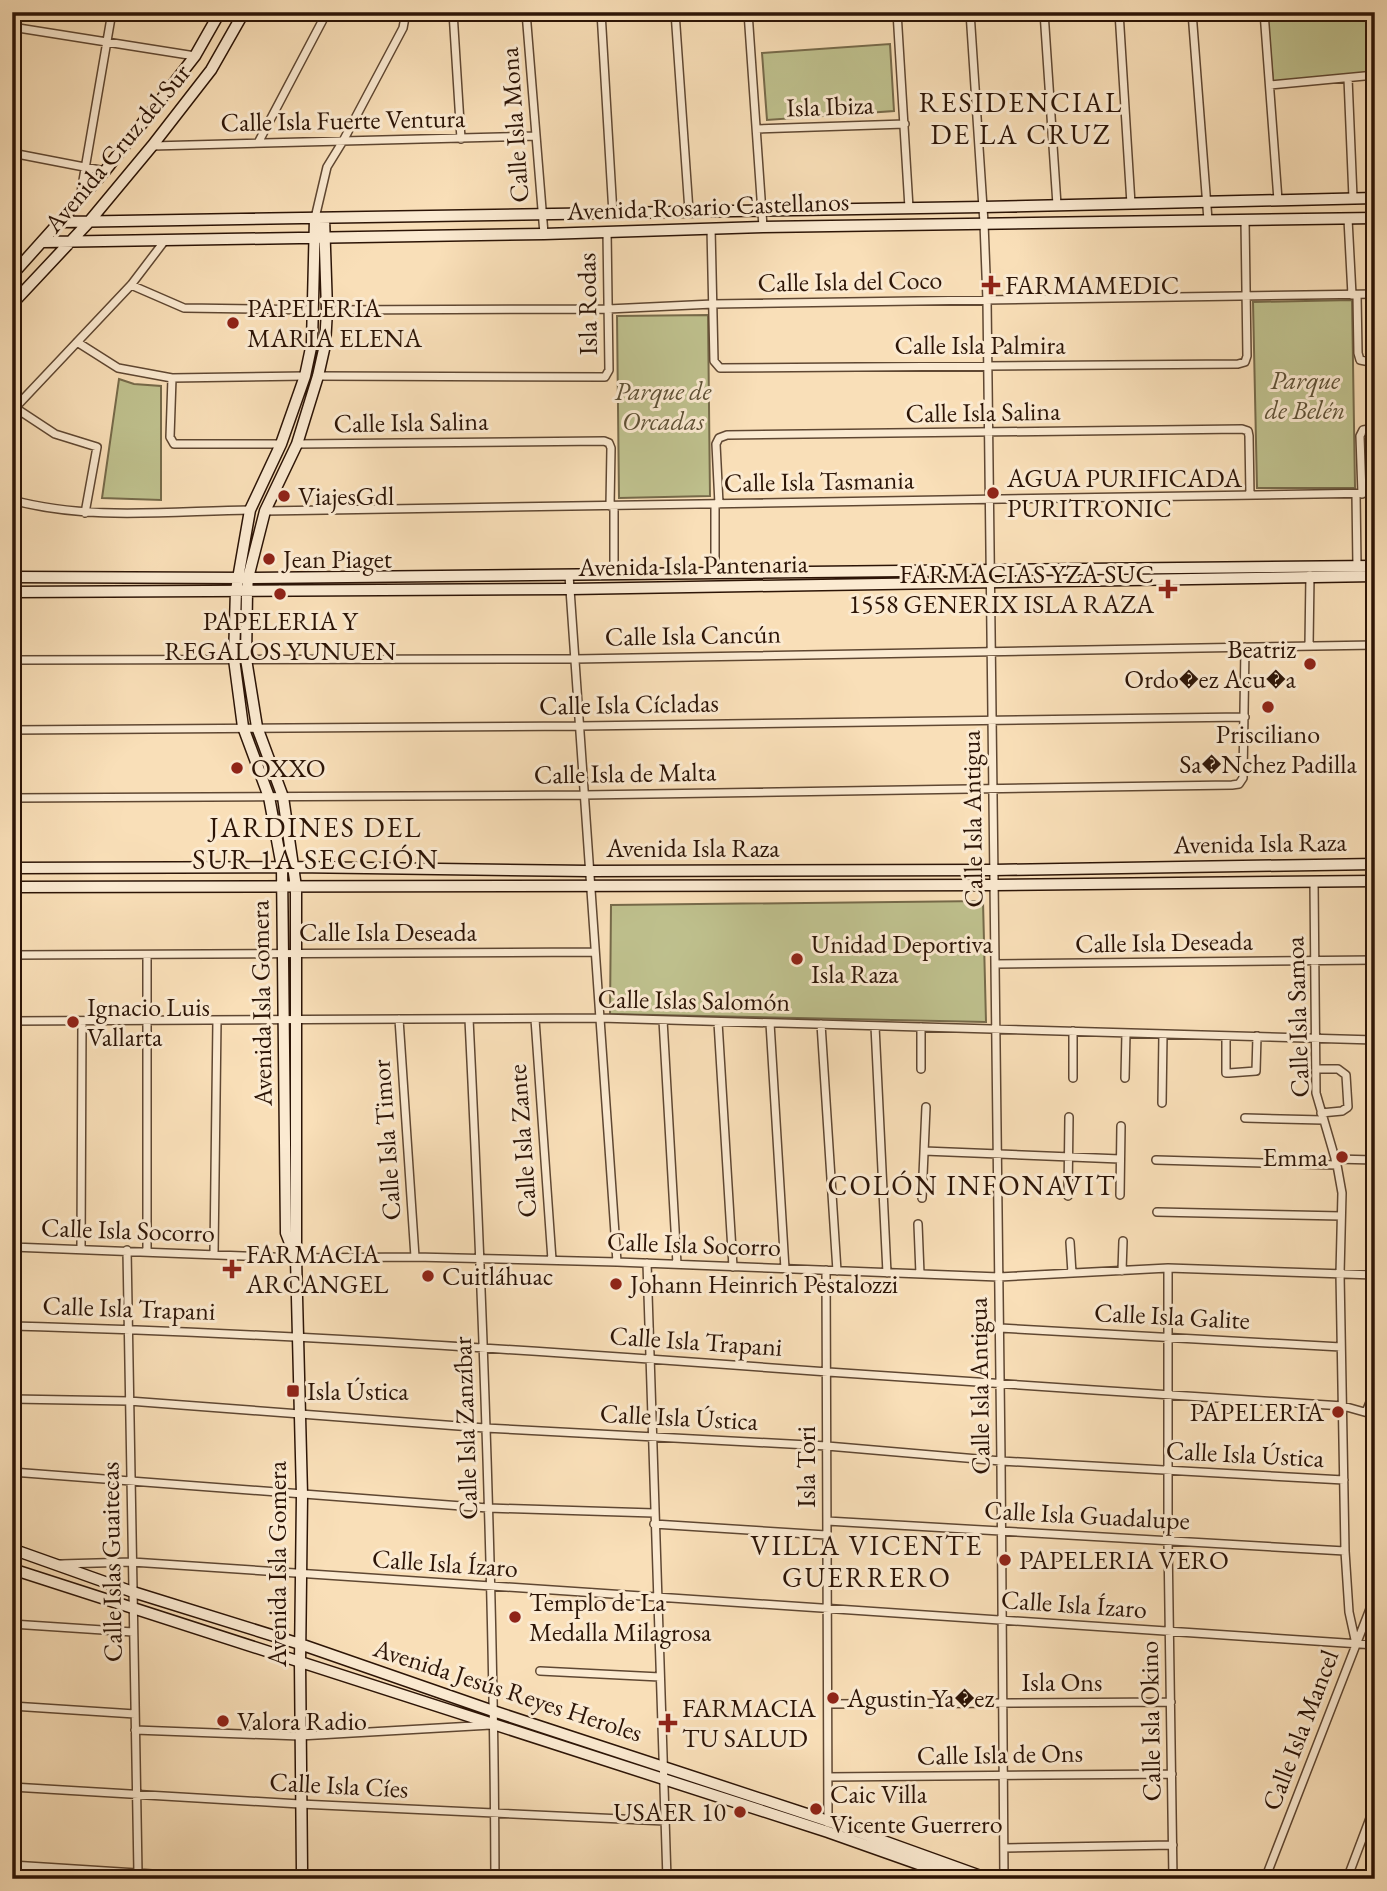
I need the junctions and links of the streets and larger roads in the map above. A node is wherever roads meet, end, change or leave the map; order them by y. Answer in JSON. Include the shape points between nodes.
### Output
{"nodes":[{"id":1,"x":111,"y":12,"type":"edge"},
{"id":2,"x":244,"y":12,"type":"edge"},
{"id":3,"x":327,"y":12,"type":"edge"},
{"id":4,"x":406,"y":12,"type":"edge"},
{"id":5,"x":453,"y":12,"type":"edge"},
{"id":6,"x":526,"y":12,"type":"edge"},
{"id":7,"x":601,"y":12,"type":"edge"},
{"id":8,"x":675,"y":12,"type":"edge"},
{"id":9,"x":748,"y":12,"type":"edge"},
{"id":10,"x":897,"y":12,"type":"edge"},
{"id":11,"x":970,"y":12,"type":"edge"},
{"id":12,"x":1044,"y":12,"type":"edge"},
{"id":13,"x":1119,"y":12,"type":"edge"},
{"id":14,"x":1192,"y":12,"type":"edge"},
{"id":15,"x":1264,"y":12,"type":"edge"},
{"id":16,"x":217,"y":15,"type":"edge"},
{"id":17,"x":12,"y":27,"type":"edge"},
{"id":18,"x":107,"y":42,"type":"junction"},
{"id":19,"x":195,"y":56,"type":"junction"},
{"id":20,"x":1375,"y":75,"type":"edge"},
{"id":21,"x":1348,"y":78,"type":"junction"},
{"id":22,"x":1270,"y":85,"type":"junction"},
{"id":23,"x":905,"y":124,"type":"junction"},
{"id":24,"x":757,"y":129,"type":"junction"},
{"id":25,"x":536,"y":136,"type":"junction"},
{"id":26,"x":461,"y":138,"type":"junction"},
{"id":27,"x":344,"y":141,"type":"junction"},
{"id":28,"x":258,"y":143,"type":"junction"},
{"id":29,"x":152,"y":146,"type":"junction"},
{"id":30,"x":12,"y":153,"type":"edge"},
{"id":31,"x":86,"y":167,"type":"junction"},
{"id":32,"x":105,"y":171,"type":"junction"},
{"id":33,"x":1353,"y":198,"type":"junction"},
{"id":34,"x":1375,"y":198,"type":"edge"},
{"id":35,"x":1278,"y":200,"type":"junction"},
{"id":36,"x":79,"y":201,"type":"junction"},
{"id":37,"x":1205,"y":202,"type":"junction"},
{"id":38,"x":1131,"y":204,"type":"junction"},
{"id":39,"x":1057,"y":205,"type":"junction"},
{"id":40,"x":983,"y":207,"type":"junction"},
{"id":41,"x":909,"y":208,"type":"junction"},
{"id":42,"x":761,"y":209,"type":"junction"},
{"id":43,"x":688,"y":211,"type":"junction"},
{"id":44,"x":613,"y":214,"type":"junction"},
{"id":45,"x":541,"y":215,"type":"junction"},
{"id":46,"x":319,"y":218,"type":"junction"},
{"id":47,"x":1375,"y":218,"type":"edge"},
{"id":48,"x":1348,"y":219,"type":"junction"},
{"id":49,"x":1208,"y":220,"type":"junction"},
{"id":50,"x":1245,"y":220,"type":"junction"},
{"id":51,"x":60,"y":222,"type":"junction"},
{"id":52,"x":88,"y":223,"type":"junction"},
{"id":53,"x":984,"y":223,"type":"junction"},
{"id":54,"x":763,"y":227,"type":"junction"},
{"id":55,"x":711,"y":228,"type":"junction"},
{"id":56,"x":607,"y":232,"type":"junction"},
{"id":57,"x":544,"y":234,"type":"junction"},
{"id":58,"x":320,"y":236,"type":"junction"},
{"id":59,"x":166,"y":239,"type":"junction"},
{"id":60,"x":43,"y":242,"type":"junction"},
{"id":61,"x":71,"y":242,"type":"junction"},
{"id":62,"x":12,"y":275,"type":"edge"},
{"id":63,"x":131,"y":285,"type":"junction"},
{"id":64,"x":1355,"y":295,"type":"junction"},
{"id":65,"x":1375,"y":295,"type":"edge"},
{"id":66,"x":1247,"y":296,"type":"junction"},
{"id":67,"x":987,"y":300,"type":"junction"},
{"id":68,"x":12,"y":304,"type":"edge"},
{"id":69,"x":713,"y":304,"type":"junction"},
{"id":70,"x":608,"y":309,"type":"junction"},
{"id":71,"x":313,"y":310,"type":"junction"},
{"id":72,"x":327,"y":310,"type":"junction"},
{"id":73,"x":77,"y":342,"type":"junction"},
{"id":74,"x":312,"y":343,"type":"junction"},
{"id":75,"x":325,"y":345,"type":"junction"},
{"id":76,"x":1375,"y":363,"type":"edge"},
{"id":77,"x":988,"y":366,"type":"junction"},
{"id":78,"x":305,"y":376,"type":"junction"},
{"id":79,"x":318,"y":376,"type":"junction"},
{"id":80,"x":172,"y":378,"type":"junction"},
{"id":81,"x":13,"y":408,"type":"edge"},
{"id":82,"x":1375,"y":428,"type":"edge"},
{"id":83,"x":989,"y":433,"type":"junction"},
{"id":84,"x":281,"y":444,"type":"junction"},
{"id":85,"x":297,"y":444,"type":"junction"},
{"id":86,"x":268,"y":473,"type":"junction"},
{"id":87,"x":281,"y":477,"type":"junction"},
{"id":88,"x":1375,"y":493,"type":"edge"},
{"id":89,"x":1359,"y":494,"type":"junction"},
{"id":90,"x":1250,"y":495,"type":"junction"},
{"id":91,"x":12,"y":500,"type":"edge"},
{"id":92,"x":989,"y":500,"type":"junction"},
{"id":93,"x":717,"y":504,"type":"junction"},
{"id":94,"x":612,"y":506,"type":"junction"},
{"id":95,"x":250,"y":510,"type":"junction"},
{"id":96,"x":265,"y":511,"type":"junction"},
{"id":97,"x":85,"y":513,"type":"junction"},
{"id":98,"x":1357,"y":566,"type":"junction"},
{"id":99,"x":1375,"y":566,"type":"edge"},
{"id":100,"x":990,"y":569,"type":"junction"},
{"id":101,"x":1310,"y":572,"type":"junction"},
{"id":102,"x":715,"y":573,"type":"junction"},
{"id":103,"x":569,"y":575,"type":"junction"},
{"id":104,"x":614,"y":575,"type":"junction"},
{"id":105,"x":1375,"y":576,"type":"edge"},
{"id":106,"x":12,"y":577,"type":"edge"},
{"id":107,"x":242,"y":578,"type":"junction"},
{"id":108,"x":990,"y":583,"type":"junction"},
{"id":109,"x":570,"y":589,"type":"junction"},
{"id":110,"x":241,"y":590,"type":"junction"},
{"id":111,"x":12,"y":592,"type":"edge"},
{"id":112,"x":1375,"y":645,"type":"edge"},
{"id":113,"x":1309,"y":646,"type":"junction"},
{"id":114,"x":1245,"y":647,"type":"junction"},
{"id":115,"x":991,"y":650,"type":"junction"},
{"id":116,"x":234,"y":659,"type":"junction"},
{"id":117,"x":246,"y":659,"type":"junction"},
{"id":118,"x":575,"y":659,"type":"junction"},
{"id":119,"x":12,"y":660,"type":"edge"},
{"id":120,"x":1245,"y":717,"type":"junction"},
{"id":121,"x":992,"y":720,"type":"junction"},
{"id":122,"x":580,"y":726,"type":"junction"},
{"id":123,"x":243,"y":727,"type":"junction"},
{"id":124,"x":257,"y":727,"type":"junction"},
{"id":125,"x":12,"y":730,"type":"edge"},
{"id":126,"x":993,"y":790,"type":"junction"},
{"id":127,"x":584,"y":795,"type":"junction"},
{"id":128,"x":269,"y":797,"type":"junction"},
{"id":129,"x":283,"y":797,"type":"junction"},
{"id":130,"x":12,"y":798,"type":"edge"},
{"id":131,"x":1375,"y":864,"type":"edge"},
{"id":132,"x":282,"y":867,"type":"junction"},
{"id":133,"x":294,"y":867,"type":"junction"},
{"id":134,"x":12,"y":868,"type":"edge"},
{"id":135,"x":994,"y":870,"type":"junction"},
{"id":136,"x":589,"y":871,"type":"junction"},
{"id":137,"x":1375,"y":881,"type":"edge"},
{"id":138,"x":1314,"y":882,"type":"junction"},
{"id":139,"x":994,"y":885,"type":"junction"},
{"id":140,"x":591,"y":886,"type":"junction"},
{"id":141,"x":12,"y":887,"type":"edge"},
{"id":142,"x":282,"y":887,"type":"junction"},
{"id":143,"x":296,"y":887,"type":"junction"},
{"id":144,"x":595,"y":951,"type":"junction"},
{"id":145,"x":283,"y":954,"type":"junction"},
{"id":146,"x":297,"y":954,"type":"junction"},
{"id":147,"x":147,"y":955,"type":"junction"},
{"id":148,"x":12,"y":956,"type":"edge"},
{"id":149,"x":1375,"y":960,"type":"edge"},
{"id":150,"x":1315,"y":961,"type":"junction"},
{"id":151,"x":995,"y":964,"type":"junction"},
{"id":152,"x":600,"y":1018,"type":"junction"},
{"id":153,"x":399,"y":1019,"type":"junction"},
{"id":154,"x":469,"y":1019,"type":"junction"},
{"id":155,"x":535,"y":1019,"type":"junction"},
{"id":156,"x":82,"y":1020,"type":"junction"},
{"id":157,"x":147,"y":1020,"type":"junction"},
{"id":158,"x":217,"y":1020,"type":"junction"},
{"id":159,"x":284,"y":1020,"type":"junction"},
{"id":160,"x":297,"y":1020,"type":"junction"},
{"id":161,"x":663,"y":1020,"type":"junction"},
{"id":162,"x":13,"y":1021,"type":"edge"},
{"id":163,"x":718,"y":1022,"type":"junction"},
{"id":164,"x":770,"y":1023,"type":"junction"},
{"id":165,"x":821,"y":1024,"type":"junction"},
{"id":166,"x":875,"y":1026,"type":"junction"},
{"id":167,"x":921,"y":1027,"type":"junction"},
{"id":168,"x":996,"y":1029,"type":"junction"},
{"id":169,"x":1073,"y":1031,"type":"junction"},
{"id":170,"x":1126,"y":1033,"type":"junction"},
{"id":171,"x":1163,"y":1034,"type":"junction"},
{"id":172,"x":1226,"y":1035,"type":"junction"},
{"id":173,"x":1257,"y":1036,"type":"junction"},
{"id":174,"x":1317,"y":1038,"type":"junction"},
{"id":175,"x":1375,"y":1040,"type":"edge"},
{"id":176,"x":921,"y":1069,"type":"dead end"},
{"id":177,"x":1317,"y":1069,"type":"junction"},
{"id":178,"x":1073,"y":1077,"type":"dead end"},
{"id":179,"x":1125,"y":1079,"type":"dead end"},
{"id":180,"x":1161,"y":1103,"type":"dead end"},
{"id":181,"x":926,"y":1107,"type":"dead end"},
{"id":182,"x":1069,"y":1117,"type":"dead end"},
{"id":183,"x":1322,"y":1117,"type":"junction"},
{"id":184,"x":1245,"y":1118,"type":"dead end"},
{"id":185,"x":1121,"y":1126,"type":"dead end"},
{"id":186,"x":924,"y":1151,"type":"junction"},
{"id":187,"x":998,"y":1154,"type":"junction"},
{"id":188,"x":1068,"y":1158,"type":"junction"},
{"id":189,"x":1120,"y":1159,"type":"junction"},
{"id":190,"x":1156,"y":1160,"type":"dead end"},
{"id":191,"x":1375,"y":1160,"type":"edge"},
{"id":192,"x":1336,"y":1162,"type":"junction"},
{"id":193,"x":1120,"y":1195,"type":"dead end"},
{"id":194,"x":1068,"y":1196,"type":"dead end"},
{"id":195,"x":922,"y":1198,"type":"dead end"},
{"id":196,"x":1157,"y":1212,"type":"dead end"},
{"id":197,"x":1341,"y":1216,"type":"junction"},
{"id":198,"x":918,"y":1224,"type":"dead end"},
{"id":199,"x":1123,"y":1241,"type":"dead end"},
{"id":200,"x":1070,"y":1242,"type":"dead end"},
{"id":201,"x":13,"y":1247,"type":"edge"},
{"id":202,"x":81,"y":1249,"type":"junction"},
{"id":203,"x":127,"y":1250,"type":"junction"},
{"id":204,"x":147,"y":1251,"type":"junction"},
{"id":205,"x":214,"y":1253,"type":"junction"},
{"id":206,"x":415,"y":1257,"type":"junction"},
{"id":207,"x":296,"y":1258,"type":"junction"},
{"id":208,"x":481,"y":1259,"type":"junction"},
{"id":209,"x":552,"y":1261,"type":"junction"},
{"id":210,"x":617,"y":1262,"type":"junction"},
{"id":211,"x":647,"y":1263,"type":"junction"},
{"id":212,"x":677,"y":1264,"type":"junction"},
{"id":213,"x":733,"y":1267,"type":"junction"},
{"id":214,"x":1168,"y":1268,"type":"junction"},
{"id":215,"x":785,"y":1269,"type":"junction"},
{"id":216,"x":825,"y":1270,"type":"junction"},
{"id":217,"x":837,"y":1271,"type":"junction"},
{"id":218,"x":1122,"y":1271,"type":"junction"},
{"id":219,"x":887,"y":1273,"type":"junction"},
{"id":220,"x":1072,"y":1273,"type":"junction"},
{"id":221,"x":920,"y":1274,"type":"junction"},
{"id":222,"x":1340,"y":1274,"type":"junction"},
{"id":223,"x":1375,"y":1275,"type":"edge"},
{"id":224,"x":999,"y":1277,"type":"junction"},
{"id":225,"x":12,"y":1326,"type":"edge"},
{"id":226,"x":1000,"y":1328,"type":"junction"},
{"id":227,"x":128,"y":1329,"type":"junction"},
{"id":228,"x":298,"y":1335,"type":"junction"},
{"id":229,"x":1169,"y":1337,"type":"junction"},
{"id":230,"x":483,"y":1347,"type":"junction"},
{"id":231,"x":1341,"y":1347,"type":"junction"},
{"id":232,"x":649,"y":1357,"type":"junction"},
{"id":233,"x":826,"y":1371,"type":"junction"},
{"id":234,"x":1000,"y":1383,"type":"junction"},
{"id":235,"x":1375,"y":1390,"type":"edge"},
{"id":236,"x":1169,"y":1394,"type":"junction"},
{"id":237,"x":12,"y":1399,"type":"edge"},
{"id":238,"x":129,"y":1401,"type":"junction"},
{"id":239,"x":1343,"y":1406,"type":"junction"},
{"id":240,"x":1371,"y":1413,"type":"edge"},
{"id":241,"x":300,"y":1414,"type":"junction"},
{"id":242,"x":485,"y":1428,"type":"junction"},
{"id":243,"x":651,"y":1436,"type":"junction"},
{"id":244,"x":827,"y":1446,"type":"junction"},
{"id":245,"x":1001,"y":1461,"type":"junction"},
{"id":246,"x":1168,"y":1471,"type":"junction"},
{"id":247,"x":12,"y":1472,"type":"edge"},
{"id":248,"x":131,"y":1480,"type":"junction"},
{"id":249,"x":1344,"y":1480,"type":"junction"},
{"id":250,"x":302,"y":1495,"type":"junction"},
{"id":251,"x":488,"y":1508,"type":"junction"},
{"id":252,"x":654,"y":1513,"type":"junction"},
{"id":253,"x":827,"y":1521,"type":"junction"},
{"id":254,"x":654,"y":1524,"type":"junction"},
{"id":255,"x":1002,"y":1531,"type":"junction"},
{"id":256,"x":827,"y":1535,"type":"junction"},
{"id":257,"x":1168,"y":1541,"type":"junction"},
{"id":258,"x":12,"y":1549,"type":"edge"},
{"id":259,"x":1345,"y":1551,"type":"junction"},
{"id":260,"x":132,"y":1562,"type":"junction"},
{"id":261,"x":57,"y":1564,"type":"junction"},
{"id":262,"x":12,"y":1569,"type":"edge"},
{"id":263,"x":301,"y":1574,"type":"junction"},
{"id":264,"x":491,"y":1587,"type":"junction"},
{"id":265,"x":132,"y":1592,"type":"junction"},
{"id":266,"x":1375,"y":1595,"type":"edge"},
{"id":267,"x":657,"y":1598,"type":"junction"},
{"id":268,"x":133,"y":1609,"type":"junction"},
{"id":269,"x":827,"y":1609,"type":"junction"},
{"id":270,"x":1003,"y":1620,"type":"junction"},
{"id":271,"x":12,"y":1624,"type":"edge"},
{"id":272,"x":133,"y":1632,"type":"junction"},
{"id":273,"x":1169,"y":1632,"type":"junction"},
{"id":274,"x":300,"y":1644,"type":"junction"},
{"id":275,"x":1356,"y":1644,"type":"junction"},
{"id":276,"x":1375,"y":1645,"type":"edge"},
{"id":277,"x":300,"y":1662,"type":"junction"},
{"id":278,"x":540,"y":1671,"type":"dead end"},
{"id":279,"x":660,"y":1677,"type":"junction"},
{"id":280,"x":1171,"y":1702,"type":"junction"},
{"id":281,"x":828,"y":1704,"type":"junction"},
{"id":282,"x":1003,"y":1704,"type":"junction"},
{"id":283,"x":12,"y":1706,"type":"edge"},
{"id":284,"x":493,"y":1711,"type":"junction"},
{"id":285,"x":135,"y":1714,"type":"junction"},
{"id":286,"x":494,"y":1725,"type":"junction"},
{"id":287,"x":135,"y":1730,"type":"junction"},
{"id":288,"x":300,"y":1736,"type":"junction"},
{"id":289,"x":663,"y":1765,"type":"junction"},
{"id":290,"x":1172,"y":1774,"type":"junction"},
{"id":291,"x":1003,"y":1775,"type":"junction"},
{"id":292,"x":828,"y":1777,"type":"junction"},
{"id":293,"x":663,"y":1779,"type":"junction"},
{"id":294,"x":12,"y":1787,"type":"edge"},
{"id":295,"x":136,"y":1793,"type":"junction"},
{"id":296,"x":300,"y":1804,"type":"junction"},
{"id":297,"x":1375,"y":1805,"type":"edge"},
{"id":298,"x":495,"y":1813,"type":"junction"},
{"id":299,"x":665,"y":1821,"type":"junction"},
{"id":300,"x":828,"y":1827,"type":"junction"},
{"id":301,"x":1173,"y":1845,"type":"junction"},
{"id":302,"x":1004,"y":1847,"type":"junction"},
{"id":303,"x":12,"y":1865,"type":"edge"},
{"id":304,"x":138,"y":1873,"type":"junction"},
{"id":305,"x":302,"y":1876,"type":"edge"},
{"id":306,"x":230,"y":1879,"type":"edge"},
{"id":307,"x":495,"y":1879,"type":"edge"},
{"id":308,"x":667,"y":1879,"type":"edge"},
{"id":309,"x":961,"y":1879,"type":"edge"},
{"id":310,"x":989,"y":1879,"type":"edge"},
{"id":311,"x":1004,"y":1879,"type":"edge"},
{"id":312,"x":1173,"y":1879,"type":"edge"},
{"id":313,"x":1265,"y":1879,"type":"edge"},
{"id":314,"x":1347,"y":1879,"type":"edge"}],
"edges":[{"from":1,"to":18,"type":"street"},
{"from":2,"to":29,"type":"street","name":"Avenida Cruz del Sur","via":[[211,70]]},
{"from":3,"to":28,"type":"street"},
{"from":4,"to":27,"type":"street","via":[[403,28]]},
{"from":5,"to":26,"type":"street"},
{"from":6,"to":25,"type":"street","name":"Calle Isla Mona"},
{"from":7,"to":44,"type":"street"},
{"from":8,"to":43,"type":"street"},
{"from":9,"to":24,"type":"street"},
{"from":10,"to":23,"type":"street"},
{"from":11,"to":40,"type":"street","name":"Calle Isla Antigua"},
{"from":12,"to":39,"type":"street"},
{"from":13,"to":38,"type":"street"},
{"from":14,"to":37,"type":"street"},
{"from":15,"to":22,"type":"street"},
{"from":16,"to":19,"type":"street","name":"Avenida Cruz del Sur"},
{"from":17,"to":18,"type":"street"},
{"from":18,"to":19,"type":"street"},
{"from":18,"to":31,"type":"street"},
{"from":19,"to":32,"type":"street","name":"Avenida Cruz del Sur"},
{"from":20,"to":21,"type":"street"},
{"from":21,"to":22,"type":"street"},
{"from":21,"to":33,"type":"street"},
{"from":22,"to":35,"type":"street"},
{"from":23,"to":24,"type":"street","name":"Isla Ibiza"},
{"from":23,"to":41,"type":"street"},
{"from":24,"to":42,"type":"street"},
{"from":25,"to":26,"type":"street","name":"Calle Isla Fuerte Ventura"},
{"from":25,"to":45,"type":"street","name":"Calle Isla Mona"},
{"from":26,"to":27,"type":"street","name":"Calle Isla Fuerte Ventura"},
{"from":27,"to":28,"type":"street","name":"Calle Isla Fuerte Ventura"},
{"from":27,"to":46,"type":"street","via":[[327,167]]},
{"from":28,"to":29,"type":"street","name":"Calle Isla Fuerte Ventura"},
{"from":29,"to":52,"type":"street","name":"Avenida Cruz del Sur"},
{"from":30,"to":31,"type":"street"},
{"from":31,"to":32,"type":"street"},
{"from":31,"to":36,"type":"street"},
{"from":32,"to":36,"type":"street","name":"Avenida Cruz del Sur"},
{"from":33,"to":34,"type":"street","name":"Avenida Rosario Castellanos"},
{"from":33,"to":35,"type":"street","name":"Avenida Rosario Castellanos"},
{"from":35,"to":37,"type":"street","name":"Avenida Rosario Castellanos"},
{"from":36,"to":51,"type":"street","name":"Avenida Cruz del Sur"},
{"from":37,"to":38,"type":"street","name":"Avenida Rosario Castellanos"},
{"from":37,"to":49,"type":"street"},
{"from":38,"to":39,"type":"street","name":"Avenida Rosario Castellanos"},
{"from":39,"to":40,"type":"street","name":"Avenida Rosario Castellanos"},
{"from":40,"to":41,"type":"street","name":"Avenida Rosario Castellanos"},
{"from":40,"to":53,"type":"street","name":"Calle Isla Antigua"},
{"from":41,"to":42,"type":"street","name":"Avenida Rosario Castellanos"},
{"from":42,"to":43,"type":"street","name":"Avenida Rosario Castellanos"},
{"from":42,"to":54,"type":"street"},
{"from":43,"to":44,"type":"street","name":"Avenida Rosario Castellanos"},
{"from":44,"to":45,"type":"street","name":"Avenida Rosario Castellanos"},
{"from":45,"to":46,"type":"street","name":"Avenida Rosario Castellanos"},
{"from":45,"to":57,"type":"street","name":"Calle Isla Mona"},
{"from":46,"to":52,"type":"street","name":"Avenida Rosario Castellanos"},
{"from":46,"to":58,"type":"street","name":"Avenida Isla Gomera"},
{"from":47,"to":48,"type":"street","name":"Avenida Rosario Castellanos"},
{"from":48,"to":50,"type":"street","name":"Avenida Rosario Castellanos"},
{"from":48,"to":64,"type":"street"},
{"from":49,"to":50,"type":"street","name":"Avenida Rosario Castellanos"},
{"from":49,"to":53,"type":"street","name":"Avenida Rosario Castellanos"},
{"from":50,"to":66,"type":"street"},
{"from":51,"to":52,"type":"street","name":"Avenida Rosario Castellanos"},
{"from":51,"to":60,"type":"street","name":"Avenida Cruz del Sur"},
{"from":52,"to":61,"type":"street","name":"Avenida Cruz del Sur"},
{"from":53,"to":54,"type":"street","name":"Avenida Rosario Castellanos"},
{"from":53,"to":67,"type":"street","name":"Calle Isla Antigua"},
{"from":54,"to":55,"type":"street","name":"Avenida Rosario Castellanos"},
{"from":55,"to":56,"type":"street","name":"Avenida Rosario Castellanos"},
{"from":55,"to":69,"type":"street"},
{"from":56,"to":57,"type":"street","name":"Avenida Rosario Castellanos"},
{"from":56,"to":70,"type":"street","name":"Isla Rodas"},
{"from":57,"to":58,"type":"street","name":"Avenida Rosario Castellanos"},
{"from":58,"to":59,"type":"street","name":"Avenida Rosario Castellanos"},
{"from":58,"to":71,"type":"street","name":"Avenida Isla Gomera"},
{"from":58,"to":72,"type":"street","name":"Avenida Isla Gomera"},
{"from":59,"to":61,"type":"street","name":"Avenida Rosario Castellanos"},
{"from":59,"to":63,"type":"street"},
{"from":60,"to":61,"type":"street","name":"Avenida Rosario Castellanos"},
{"from":60,"to":62,"type":"street","name":"Avenida Cruz del Sur"},
{"from":61,"to":68,"type":"street","name":"Avenida Cruz del Sur"},
{"from":63,"to":71,"type":"street","via":[[184,308]]},
{"from":63,"to":73,"type":"street"},
{"from":64,"to":65,"type":"street","name":"Calle Isla del Coco"},
{"from":64,"to":66,"type":"street","name":"Calle Isla del Coco"},
{"from":64,"to":76,"type":"street","via":[[1360,360]]},
{"from":66,"to":67,"type":"street","name":"Calle Isla del Coco"},
{"from":66,"to":77,"type":"street","name":"Calle Isla Palmira","via":[[1247,356],[1238,364]]},
{"from":67,"to":69,"type":"street","name":"Calle Isla del Coco"},
{"from":67,"to":77,"type":"street","name":"Calle Isla Antigua"},
{"from":69,"to":70,"type":"street","name":"Calle Isla del Coco"},
{"from":69,"to":77,"type":"street","name":"Calle Isla Palmira","via":[[716,366]]},
{"from":70,"to":72,"type":"street","name":"Calle Isla del Coco"},
{"from":70,"to":79,"type":"street","name":"Isla Rodas","via":[[608,375],[603,377]]},
{"from":71,"to":74,"type":"street","name":"Avenida Isla Gomera"},
{"from":72,"to":75,"type":"street","name":"Avenida Isla Gomera"},
{"from":73,"to":80,"type":"street","via":[[118,368]]},
{"from":73,"to":81,"type":"street"},
{"from":74,"to":75,"type":"street"},
{"from":74,"to":78,"type":"street","name":"Avenida Isla Gomera"},
{"from":75,"to":79,"type":"street","name":"Avenida Isla Gomera"},
{"from":77,"to":83,"type":"street","name":"Calle Isla Antigua"},
{"from":78,"to":80,"type":"street"},
{"from":78,"to":84,"type":"street","name":"Avenida Isla Gomera"},
{"from":79,"to":85,"type":"street","name":"Avenida Isla Gomera"},
{"from":80,"to":84,"type":"street","via":[[172,443],[176,446]]},
{"from":81,"to":97,"type":"street","via":[[55,434],[97,447]]},
{"from":82,"to":89,"type":"street","via":[[1363,430],[1360,436]]},
{"from":83,"to":90,"type":"street","name":"Calle Isla Salina","via":[[1248,431]]},
{"from":83,"to":92,"type":"street","name":"Calle Isla Antigua"},
{"from":83,"to":93,"type":"street","name":"Calle Isla Salina","via":[[727,435],[716,444]]},
{"from":84,"to":86,"type":"street","name":"Avenida Isla Gomera"},
{"from":85,"to":87,"type":"street","name":"Avenida Isla Gomera"},
{"from":85,"to":94,"type":"street","name":"Calle Isla Salina","via":[[604,441],[610,443]]},
{"from":86,"to":87,"type":"street"},
{"from":86,"to":95,"type":"street","name":"Avenida Isla Gomera"},
{"from":87,"to":96,"type":"street","name":"Avenida Isla Gomera"},
{"from":88,"to":89,"type":"street","name":"Calle Isla Tasmania"},
{"from":89,"to":90,"type":"street","name":"Calle Isla Tasmania"},
{"from":89,"to":98,"type":"street"},
{"from":90,"to":92,"type":"street","name":"Calle Isla Tasmania"},
{"from":91,"to":97,"type":"street"},
{"from":92,"to":93,"type":"street","name":"Calle Isla Tasmania"},
{"from":92,"to":100,"type":"street","name":"Calle Isla Antigua"},
{"from":93,"to":94,"type":"street","name":"Calle Isla Tasmania"},
{"from":93,"to":102,"type":"street"},
{"from":94,"to":96,"type":"street","name":"Calle Isla Tasmania"},
{"from":94,"to":104,"type":"street"},
{"from":95,"to":97,"type":"street"},
{"from":95,"to":107,"type":"street","name":"Avenida Isla Gomera"},
{"from":96,"to":107,"type":"street","name":"Avenida Isla Gomera"},
{"from":98,"to":99,"type":"street","name":"Avenida Isla Pantenaria"},
{"from":98,"to":101,"type":"street","name":"Avenida Isla Pantenaria"},
{"from":100,"to":101,"type":"street","name":"Avenida Isla Pantenaria"},
{"from":100,"to":102,"type":"street","name":"Avenida Isla Pantenaria"},
{"from":100,"to":108,"type":"street","name":"Calle Isla Antigua"},
{"from":101,"to":105,"type":"street","name":"Avenida Isla Pantenaria"},
{"from":101,"to":108,"type":"street","name":"Avenida Isla Pantenaria"},
{"from":101,"to":113,"type":"street"},
{"from":102,"to":104,"type":"street","name":"Avenida Isla Pantenaria"},
{"from":103,"to":104,"type":"street","name":"Avenida Isla Pantenaria"},
{"from":103,"to":107,"type":"street","name":"Avenida Isla Pantenaria"},
{"from":103,"to":109,"type":"street"},
{"from":106,"to":107,"type":"street","name":"Avenida Isla Pantenaria"},
{"from":107,"to":110,"type":"street","name":"Avenida Isla Gomera"},
{"from":108,"to":109,"type":"street","name":"Avenida Isla Pantenaria"},
{"from":108,"to":115,"type":"street","name":"Calle Isla Antigua"},
{"from":109,"to":110,"type":"street","name":"Avenida Isla Pantenaria"},
{"from":109,"to":118,"type":"street"},
{"from":110,"to":111,"type":"street","name":"Avenida Isla Pantenaria"},
{"from":110,"to":116,"type":"street","name":"Avenida Isla Gomera"},
{"from":110,"to":117,"type":"street","name":"Avenida Isla Gomera"},
{"from":112,"to":113,"type":"street","name":"Calle Isla Cancún"},
{"from":113,"to":114,"type":"street","name":"Calle Isla Cancún"},
{"from":114,"to":115,"type":"street","name":"Calle Isla Cancún"},
{"from":114,"to":120,"type":"street"},
{"from":115,"to":118,"type":"street","name":"Calle Isla Cancún"},
{"from":115,"to":121,"type":"street","name":"Calle Isla Antigua"},
{"from":116,"to":117,"type":"street","name":"Calle Isla Cancún"},
{"from":116,"to":119,"type":"street","name":"Calle Isla Cancún"},
{"from":116,"to":123,"type":"street","name":"Avenida Isla Gomera"},
{"from":117,"to":118,"type":"street","name":"Calle Isla Cancún"},
{"from":117,"to":124,"type":"street","name":"Avenida Isla Gomera"},
{"from":118,"to":122,"type":"street"},
{"from":120,"to":121,"type":"street","name":"Calle Isla Cícladas"},
{"from":120,"to":126,"type":"street","name":"Calle Isla de Malta","via":[[1239,784]]},
{"from":121,"to":122,"type":"street","name":"Calle Isla Cícladas"},
{"from":121,"to":126,"type":"street","name":"Calle Isla Antigua"},
{"from":122,"to":124,"type":"street","name":"Calle Isla Cícladas"},
{"from":122,"to":127,"type":"street"},
{"from":123,"to":124,"type":"street","name":"Calle Isla Cícladas"},
{"from":123,"to":125,"type":"street","name":"Calle Isla Cícladas"},
{"from":123,"to":128,"type":"street","name":"Avenida Isla Gomera"},
{"from":124,"to":129,"type":"street","name":"Avenida Isla Gomera"},
{"from":126,"to":127,"type":"street","name":"Calle Isla de Malta"},
{"from":126,"to":135,"type":"street","name":"Calle Isla Antigua"},
{"from":127,"to":129,"type":"street","name":"Calle Isla de Malta"},
{"from":127,"to":136,"type":"street"},
{"from":128,"to":129,"type":"street","name":"Calle Isla de Malta"},
{"from":128,"to":130,"type":"street","name":"Calle Isla de Malta"},
{"from":128,"to":132,"type":"street","name":"Avenida Isla Gomera"},
{"from":129,"to":133,"type":"street","name":"Avenida Isla Gomera"},
{"from":131,"to":135,"type":"street","name":"Avenida Isla Raza"},
{"from":132,"to":133,"type":"street","name":"Avenida Isla Raza"},
{"from":132,"to":134,"type":"street","name":"Avenida Isla Raza"},
{"from":132,"to":142,"type":"street","name":"Avenida Isla Gomera"},
{"from":133,"to":136,"type":"street","name":"Avenida Isla Raza"},
{"from":133,"to":143,"type":"street","name":"Avenida Isla Gomera"},
{"from":135,"to":136,"type":"street","name":"Avenida Isla Raza"},
{"from":135,"to":139,"type":"street","name":"Calle Isla Antigua"},
{"from":136,"to":140,"type":"street"},
{"from":137,"to":138,"type":"street","name":"Avenida Isla Raza"},
{"from":138,"to":139,"type":"street","name":"Avenida Isla Raza"},
{"from":138,"to":150,"type":"street","name":"Calle Isla Samoa"},
{"from":139,"to":140,"type":"street","name":"Avenida Isla Raza"},
{"from":139,"to":151,"type":"street","name":"Calle Isla Antigua"},
{"from":140,"to":143,"type":"street","name":"Avenida Isla Raza"},
{"from":140,"to":144,"type":"street"},
{"from":141,"to":142,"type":"street","name":"Avenida Isla Raza"},
{"from":142,"to":143,"type":"street","name":"Avenida Isla Raza"},
{"from":142,"to":145,"type":"street","name":"Avenida Isla Gomera"},
{"from":143,"to":146,"type":"street","name":"Avenida Isla Gomera"},
{"from":144,"to":146,"type":"street","name":"Calle Isla Deseada"},
{"from":144,"to":152,"type":"street"},
{"from":145,"to":146,"type":"street","name":"Calle Isla Deseada"},
{"from":145,"to":147,"type":"street","name":"Calle Isla Deseada"},
{"from":145,"to":159,"type":"street","name":"Avenida Isla Gomera"},
{"from":146,"to":160,"type":"street","name":"Avenida Isla Gomera"},
{"from":147,"to":148,"type":"street","name":"Calle Isla Deseada"},
{"from":147,"to":157,"type":"street"},
{"from":149,"to":150,"type":"street","name":"Calle Isla Deseada"},
{"from":150,"to":151,"type":"street","name":"Calle Isla Deseada"},
{"from":150,"to":174,"type":"street","name":"Calle Isla Samoa"},
{"from":151,"to":168,"type":"street","name":"Calle Isla Antigua"},
{"from":152,"to":155,"type":"street","name":"Calle Islas Salomón"},
{"from":152,"to":161,"type":"street","name":"Calle Islas Salomón"},
{"from":152,"to":210,"type":"street"},
{"from":153,"to":154,"type":"street","name":"Calle Islas Salomón"},
{"from":153,"to":160,"type":"street","name":"Calle Islas Salomón"},
{"from":153,"to":206,"type":"street","name":"Calle Isla Timor"},
{"from":154,"to":155,"type":"street","name":"Calle Islas Salomón"},
{"from":154,"to":208,"type":"street","name":"Calle Isla Zanzíbar"},
{"from":155,"to":209,"type":"street","name":"Calle Isla Zante"},
{"from":156,"to":157,"type":"street","name":"Calle Islas Salomón"},
{"from":156,"to":162,"type":"street","name":"Calle Islas Salomón"},
{"from":156,"to":202,"type":"street"},
{"from":157,"to":158,"type":"street","name":"Calle Islas Salomón"},
{"from":157,"to":204,"type":"street"},
{"from":158,"to":159,"type":"street","name":"Calle Islas Salomón"},
{"from":158,"to":205,"type":"street"},
{"from":159,"to":160,"type":"street","name":"Calle Islas Salomón"},
{"from":159,"to":207,"type":"street","name":"Avenida Isla Gomera","via":[[286,1233]]},
{"from":160,"to":207,"type":"street","name":"Avenida Isla Gomera"},
{"from":161,"to":163,"type":"street","name":"Calle Islas Salomón"},
{"from":161,"to":212,"type":"street"},
{"from":162,"to":201,"type":"street"},
{"from":163,"to":164,"type":"street","name":"Calle Islas Salomón"},
{"from":163,"to":213,"type":"street"},
{"from":164,"to":165,"type":"street","name":"Calle Islas Salomón"},
{"from":164,"to":215,"type":"street"},
{"from":165,"to":166,"type":"street","name":"Calle Islas Salomón"},
{"from":165,"to":217,"type":"street"},
{"from":166,"to":167,"type":"street","name":"Calle Islas Salomón"},
{"from":166,"to":219,"type":"street"},
{"from":167,"to":168,"type":"street","name":"Calle Islas Salomón"},
{"from":167,"to":176,"type":"street"},
{"from":168,"to":169,"type":"street","name":"Calle Islas Salomón"},
{"from":168,"to":187,"type":"street","name":"Calle Isla Antigua"},
{"from":169,"to":170,"type":"street","name":"Calle Islas Salomón"},
{"from":169,"to":178,"type":"street"},
{"from":170,"to":171,"type":"street","name":"Calle Islas Salomón"},
{"from":170,"to":179,"type":"street"},
{"from":171,"to":172,"type":"street","name":"Calle Islas Salomón"},
{"from":171,"to":180,"type":"street"},
{"from":172,"to":173,"type":"street","name":"Calle Islas Salomón"},
{"from":172,"to":173,"type":"street","via":[[1226,1073],[1256,1071]]},
{"from":173,"to":174,"type":"street","name":"Calle Islas Salomón"},
{"from":174,"to":175,"type":"street","name":"Calle Islas Salomón"},
{"from":174,"to":177,"type":"street","name":"Calle Isla Samoa"},
{"from":177,"to":183,"type":"street","name":"Calle Isla Samoa"},
{"from":177,"to":183,"type":"street","via":[[1338,1069],[1346,1075],[1348,1107]]},
{"from":181,"to":186,"type":"street"},
{"from":182,"to":188,"type":"street"},
{"from":183,"to":184,"type":"street"},
{"from":183,"to":192,"type":"street","name":"Calle Isla Samoa"},
{"from":185,"to":189,"type":"street"},
{"from":186,"to":187,"type":"street"},
{"from":186,"to":195,"type":"street"},
{"from":187,"to":188,"type":"street"},
{"from":187,"to":224,"type":"street","name":"Calle Isla Antigua"},
{"from":188,"to":189,"type":"street"},
{"from":188,"to":194,"type":"street"},
{"from":189,"to":193,"type":"street"},
{"from":190,"to":192,"type":"street"},
{"from":191,"to":192,"type":"street"},
{"from":192,"to":197,"type":"street","name":"Calle Isla Samoa"},
{"from":196,"to":197,"type":"street"},
{"from":197,"to":222,"type":"street","name":"Calle Isla Samoa"},
{"from":198,"to":221,"type":"street"},
{"from":199,"to":218,"type":"street"},
{"from":200,"to":220,"type":"street"},
{"from":201,"to":202,"type":"street","name":"Calle Isla Socorro"},
{"from":202,"to":203,"type":"street","name":"Calle Isla Socorro"},
{"from":203,"to":204,"type":"street","name":"Calle Isla Socorro"},
{"from":203,"to":227,"type":"street","name":"Calle Islas Guaitecas"},
{"from":204,"to":205,"type":"street","name":"Calle Isla Socorro"},
{"from":205,"to":207,"type":"street","name":"Calle Isla Socorro"},
{"from":206,"to":207,"type":"street","name":"Calle Isla Socorro"},
{"from":206,"to":208,"type":"street","name":"Calle Isla Socorro"},
{"from":207,"to":228,"type":"street","name":"Avenida Isla Gomera"},
{"from":208,"to":209,"type":"street","name":"Calle Isla Socorro"},
{"from":208,"to":230,"type":"street","name":"Calle Isla Zanzíbar"},
{"from":209,"to":210,"type":"street","name":"Calle Isla Socorro"},
{"from":210,"to":211,"type":"street","name":"Calle Isla Socorro"},
{"from":211,"to":212,"type":"street","name":"Calle Isla Socorro"},
{"from":211,"to":232,"type":"street"},
{"from":212,"to":213,"type":"street","name":"Calle Isla Socorro"},
{"from":213,"to":215,"type":"street","name":"Calle Isla Socorro"},
{"from":214,"to":218,"type":"street","name":"Calle Isla Socorro"},
{"from":214,"to":222,"type":"street","name":"Calle Isla Socorro"},
{"from":214,"to":229,"type":"street","name":"Calle Isla Okino"},
{"from":215,"to":216,"type":"street","name":"Calle Isla Socorro"},
{"from":216,"to":217,"type":"street","name":"Calle Isla Socorro"},
{"from":216,"to":233,"type":"street","name":"Isla Tori"},
{"from":217,"to":219,"type":"street","name":"Calle Isla Socorro"},
{"from":218,"to":220,"type":"street","name":"Calle Isla Socorro"},
{"from":219,"to":221,"type":"street","name":"Calle Isla Socorro"},
{"from":220,"to":224,"type":"street","name":"Calle Isla Socorro"},
{"from":221,"to":224,"type":"street","name":"Calle Isla Socorro"},
{"from":222,"to":223,"type":"street","name":"Calle Isla Socorro"},
{"from":222,"to":231,"type":"street","name":"Calle Isla Samoa"},
{"from":224,"to":226,"type":"street","name":"Calle Isla Antigua"},
{"from":225,"to":227,"type":"street","name":"Calle Isla Trapani"},
{"from":226,"to":229,"type":"street","name":"Calle Isla Galite"},
{"from":226,"to":234,"type":"street","name":"Calle Isla Antigua"},
{"from":227,"to":228,"type":"street","name":"Calle Isla Trapani"},
{"from":227,"to":238,"type":"street","name":"Calle Islas Guaitecas"},
{"from":228,"to":230,"type":"street","name":"Calle Isla Trapani"},
{"from":228,"to":241,"type":"street","name":"Avenida Isla Gomera"},
{"from":229,"to":231,"type":"street","name":"Calle Isla Galite"},
{"from":229,"to":236,"type":"street","name":"Calle Isla Okino"},
{"from":230,"to":232,"type":"street","name":"Calle Isla Trapani"},
{"from":230,"to":242,"type":"street","name":"Calle Isla Zanzíbar"},
{"from":231,"to":239,"type":"street","name":"Calle Isla Samoa"},
{"from":232,"to":233,"type":"street","name":"Calle Isla Trapani"},
{"from":232,"to":243,"type":"street"},
{"from":233,"to":234,"type":"street","name":"Calle Isla Trapani"},
{"from":233,"to":244,"type":"street","name":"Isla Tori"},
{"from":234,"to":236,"type":"street","name":"Calle Isla Trapani"},
{"from":234,"to":245,"type":"street","name":"Calle Isla Antigua"},
{"from":235,"to":240,"type":"street"},
{"from":236,"to":239,"type":"street","name":"Calle Isla Trapani"},
{"from":236,"to":246,"type":"street","name":"Calle Isla Okino"},
{"from":237,"to":238,"type":"street","name":"Calle Isla Ústica"},
{"from":238,"to":241,"type":"street","name":"Calle Isla Ústica"},
{"from":238,"to":248,"type":"street","name":"Calle Islas Guaitecas"},
{"from":239,"to":240,"type":"street","name":"Calle Isla Trapani"},
{"from":239,"to":249,"type":"street","name":"Calle Isla Samoa"},
{"from":241,"to":242,"type":"street","name":"Calle Isla Ústica"},
{"from":241,"to":250,"type":"street","name":"Avenida Isla Gomera"},
{"from":242,"to":243,"type":"street","name":"Calle Isla Ústica"},
{"from":242,"to":251,"type":"street","name":"Calle Isla Zanzíbar"},
{"from":243,"to":244,"type":"street","name":"Calle Isla Ústica"},
{"from":243,"to":252,"type":"street"},
{"from":244,"to":245,"type":"street","name":"Calle Isla Ústica"},
{"from":244,"to":253,"type":"street","name":"Isla Tori"},
{"from":245,"to":246,"type":"street","name":"Calle Isla Ústica"},
{"from":245,"to":255,"type":"street","name":"Calle Isla Antigua"},
{"from":246,"to":249,"type":"street","name":"Calle Isla Ústica"},
{"from":246,"to":257,"type":"street","name":"Calle Isla Okino"},
{"from":247,"to":248,"type":"street"},
{"from":248,"to":250,"type":"street"},
{"from":248,"to":260,"type":"street","name":"Calle Islas Guaitecas"},
{"from":249,"to":259,"type":"street","name":"Calle Isla Samoa"},
{"from":250,"to":251,"type":"street"},
{"from":250,"to":263,"type":"street","name":"Avenida Isla Gomera"},
{"from":251,"to":252,"type":"street"},
{"from":251,"to":264,"type":"street","name":"Calle Isla Zanzíbar"},
{"from":252,"to":254,"type":"street"},
{"from":253,"to":255,"type":"street","name":"Calle Isla Guadalupe"},
{"from":253,"to":256,"type":"street","name":"Isla Tori"},
{"from":254,"to":256,"type":"street"},
{"from":254,"to":267,"type":"street"},
{"from":255,"to":257,"type":"street","name":"Calle Isla Guadalupe"},
{"from":255,"to":270,"type":"street","name":"Calle Isla Antigua"},
{"from":256,"to":269,"type":"street","name":"Isla Tori"},
{"from":257,"to":259,"type":"street","name":"Calle Isla Guadalupe"},
{"from":257,"to":273,"type":"street","name":"Calle Isla Okino"},
{"from":258,"to":261,"type":"street","name":"Avenida Jesús Reyes Heroles"},
{"from":259,"to":275,"type":"street","name":"Calle Isla Samoa"},
{"from":260,"to":261,"type":"street","name":"Calle Isla Ízaro"},
{"from":260,"to":263,"type":"street","name":"Calle Isla Ízaro"},
{"from":260,"to":265,"type":"street","name":"Calle Islas Guaitecas"},
{"from":261,"to":265,"type":"street","name":"Avenida Jesús Reyes Heroles"},
{"from":262,"to":268,"type":"street","name":"Avenida Jesús Reyes Heroles"},
{"from":263,"to":264,"type":"street","name":"Calle Isla Ízaro"},
{"from":263,"to":274,"type":"street","name":"Avenida Isla Gomera"},
{"from":264,"to":267,"type":"street","name":"Calle Isla Ízaro"},
{"from":264,"to":284,"type":"street","name":"Calle Isla Zanzíbar"},
{"from":265,"to":268,"type":"street","name":"Calle Islas Guaitecas"},
{"from":265,"to":274,"type":"street","name":"Avenida Jesús Reyes Heroles"},
{"from":266,"to":275,"type":"street","name":"Calle Isla Mancel"},
{"from":267,"to":269,"type":"street","name":"Calle Isla Ízaro"},
{"from":267,"to":279,"type":"street"},
{"from":268,"to":272,"type":"street","name":"Calle Islas Guaitecas"},
{"from":268,"to":277,"type":"street","name":"Avenida Jesús Reyes Heroles"},
{"from":269,"to":270,"type":"street","name":"Calle Isla Ízaro"},
{"from":269,"to":281,"type":"street","name":"Isla Tori"},
{"from":270,"to":273,"type":"street","name":"Calle Isla Ízaro"},
{"from":270,"to":282,"type":"street","name":"Calle Isla Antigua"},
{"from":271,"to":272,"type":"street"},
{"from":272,"to":285,"type":"street","name":"Calle Islas Guaitecas"},
{"from":273,"to":275,"type":"street","name":"Calle Isla Ízaro"},
{"from":273,"to":280,"type":"street","name":"Calle Isla Okino"},
{"from":274,"to":277,"type":"street","name":"Avenida Isla Gomera"},
{"from":274,"to":284,"type":"street","name":"Avenida Jesús Reyes Heroles"},
{"from":275,"to":276,"type":"street","name":"Calle Isla Ízaro"},
{"from":275,"to":313,"type":"street","name":"Calle Isla Mancel"},
{"from":277,"to":286,"type":"street","name":"Avenida Jesús Reyes Heroles"},
{"from":277,"to":288,"type":"street","name":"Avenida Isla Gomera"},
{"from":278,"to":279,"type":"street"},
{"from":279,"to":289,"type":"street"},
{"from":280,"to":282,"type":"street","name":"Isla Ons"},
{"from":280,"to":290,"type":"street","name":"Calle Isla Okino"},
{"from":281,"to":282,"type":"street","name":"Isla Ons"},
{"from":281,"to":292,"type":"street","name":"Isla Tori"},
{"from":282,"to":291,"type":"street","name":"Calle Isla Antigua"},
{"from":283,"to":285,"type":"street"},
{"from":284,"to":286,"type":"street","name":"Calle Isla Zanzíbar"},
{"from":284,"to":289,"type":"street","name":"Avenida Jesús Reyes Heroles"},
{"from":285,"to":287,"type":"street","name":"Calle Islas Guaitecas"},
{"from":286,"to":288,"type":"street"},
{"from":286,"to":293,"type":"street","name":"Avenida Jesús Reyes Heroles"},
{"from":286,"to":298,"type":"street","name":"Calle Isla Zanzíbar"},
{"from":287,"to":288,"type":"street"},
{"from":287,"to":295,"type":"street","name":"Calle Islas Guaitecas"},
{"from":288,"to":296,"type":"street","name":"Avenida Isla Gomera"},
{"from":289,"to":293,"type":"street"},
{"from":289,"to":300,"type":"street","name":"Avenida Jesús Reyes Heroles"},
{"from":290,"to":291,"type":"street","name":"Calle Isla de Ons"},
{"from":290,"to":301,"type":"street","name":"Calle Isla Okino"},
{"from":291,"to":292,"type":"street","name":"Calle Isla de Ons"},
{"from":291,"to":302,"type":"street","name":"Calle Isla Antigua"},
{"from":292,"to":300,"type":"street","name":"Isla Tori"},
{"from":293,"to":299,"type":"street"},
{"from":293,"to":300,"type":"street","name":"Avenida Jesús Reyes Heroles"},
{"from":294,"to":295,"type":"street","name":"Calle Isla Cíes"},
{"from":295,"to":296,"type":"street","name":"Calle Isla Cíes"},
{"from":295,"to":304,"type":"street","name":"Calle Islas Guaitecas"},
{"from":296,"to":298,"type":"street","name":"Calle Isla Cíes"},
{"from":296,"to":305,"type":"street","name":"Avenida Isla Gomera"},
{"from":297,"to":314,"type":"street"},
{"from":298,"to":299,"type":"street","name":"Calle Isla Cíes"},
{"from":298,"to":307,"type":"street","name":"Calle Isla Zanzíbar"},
{"from":299,"to":308,"type":"street"},
{"from":300,"to":309,"type":"street","name":"Avenida Jesús Reyes Heroles"},
{"from":300,"to":310,"type":"street","name":"Avenida Jesús Reyes Heroles"},
{"from":301,"to":302,"type":"street"},
{"from":301,"to":312,"type":"street","name":"Calle Isla Okino"},
{"from":302,"to":311,"type":"street","name":"Calle Isla Antigua"},
{"from":303,"to":304,"type":"street"},
{"from":304,"to":306,"type":"street"}]}
